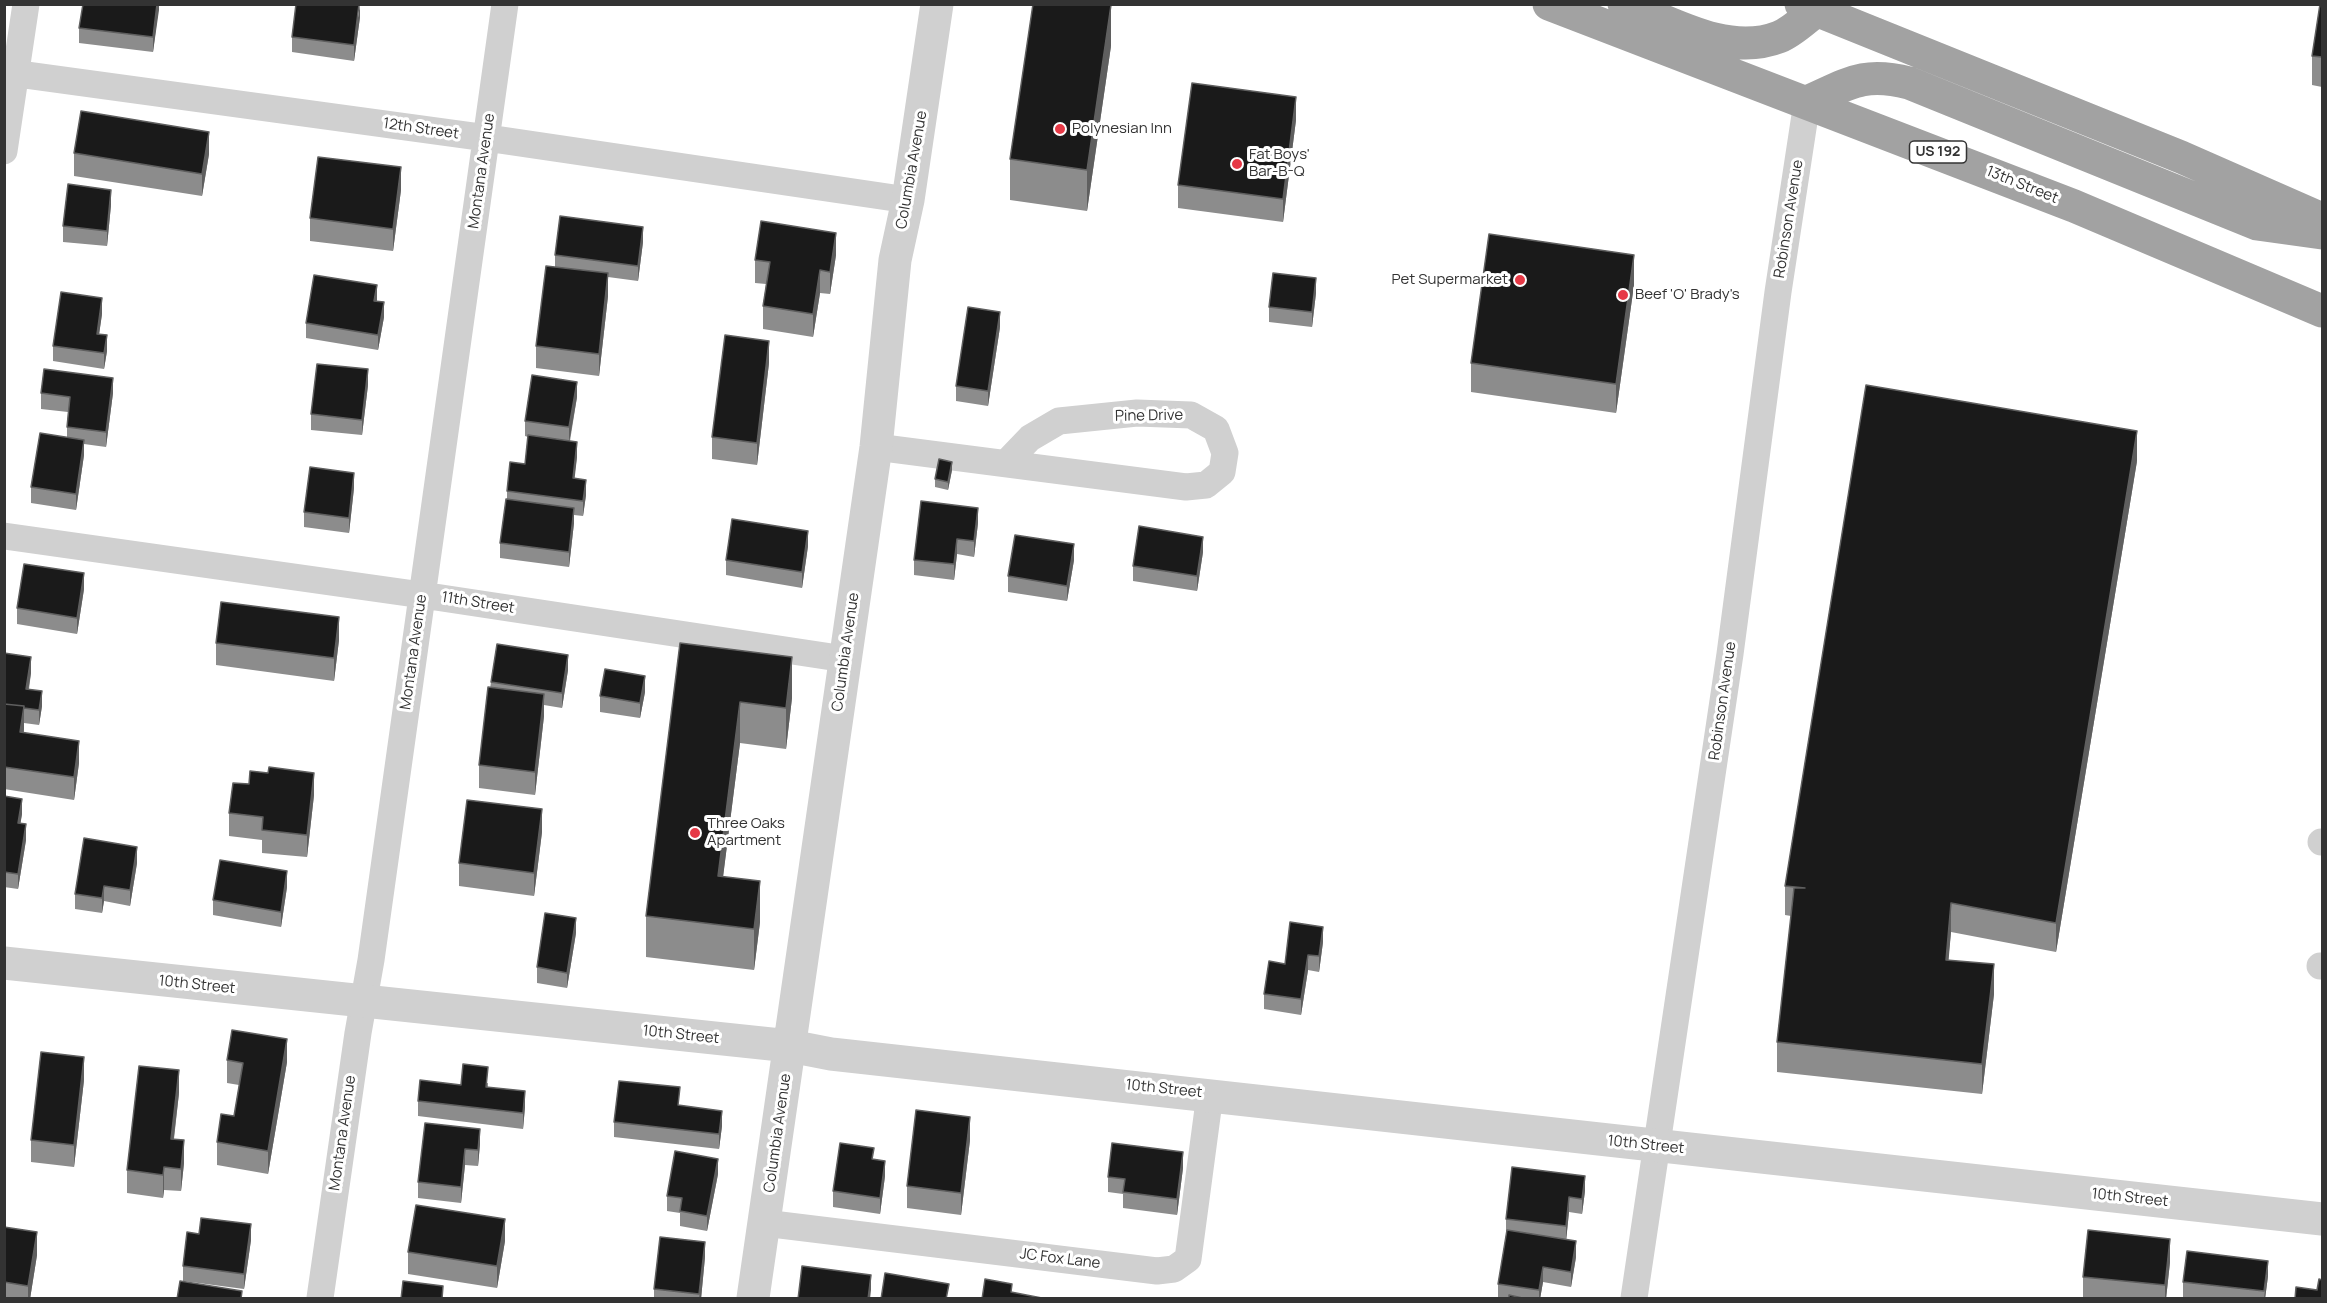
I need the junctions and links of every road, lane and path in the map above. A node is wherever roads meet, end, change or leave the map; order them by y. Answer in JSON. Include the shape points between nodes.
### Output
{"nodes":[{"id":1,"x":26,"y":4,"type":"edge"},
{"id":2,"x":505,"y":4,"type":"edge"},
{"id":3,"x":936,"y":4,"type":"edge"},
{"id":4,"x":1549,"y":4,"type":"edge"},
{"id":5,"x":1624,"y":4,"type":"edge"},
{"id":6,"x":1812,"y":6,"type":"edge"},
{"id":7,"x":10,"y":73,"type":"edge"},
{"id":8,"x":1807,"y":102,"type":"junction"},
{"id":9,"x":487,"y":138,"type":"junction"},
{"id":10,"x":4,"y":151,"type":"edge"},
{"id":11,"x":908,"y":200,"type":"junction"},
{"id":12,"x":2322,"y":219,"type":"edge"},
{"id":13,"x":2322,"y":233,"type":"edge"},
{"id":14,"x":2322,"y":311,"type":"edge"},
{"id":15,"x":876,"y":447,"type":"junction"},
{"id":16,"x":1006,"y":463,"type":"junction"},
{"id":17,"x":4,"y":536,"type":"edge"},
{"id":18,"x":422,"y":595,"type":"junction"},
{"id":19,"x":845,"y":659,"type":"junction"},
{"id":20,"x":4,"y":963,"type":"edge"},
{"id":21,"x":363,"y":1003,"type":"junction"},
{"id":22,"x":790,"y":1046,"type":"junction"},
{"id":23,"x":1210,"y":1094,"type":"junction"},
{"id":24,"x":1655,"y":1146,"type":"junction"},
{"id":25,"x":2322,"y":1219,"type":"edge"},
{"id":26,"x":764,"y":1223,"type":"junction"},
{"id":27,"x":320,"y":1299,"type":"edge"},
{"id":28,"x":753,"y":1299,"type":"edge"},
{"id":29,"x":1634,"y":1299,"type":"edge"}],
"edges":[{"from":1,"to":7,"type":"street"},
{"from":2,"to":9,"type":"street","name":"Montana Avenue"},
{"from":3,"to":11,"type":"street","name":"Columbia Avenue"},
{"from":4,"to":8,"type":"highway","name":"13th Street","number":"US 192"},
{"from":5,"to":6,"type":"highway","via":[[1730,43],[1757,43],[1781,37]]},
{"from":6,"to":12,"type":"highway"},
{"from":7,"to":9,"type":"street","name":"12th Street"},
{"from":7,"to":10,"type":"street"},
{"from":8,"to":13,"type":"highway","via":[[1863,78],[1884,76],[1909,82],[2257,225]]},
{"from":8,"to":14,"type":"highway","name":"13th Street","number":"US 192","via":[[2074,206]]},
{"from":8,"to":24,"type":"street","name":"Robinson Avenue","via":[[1730,654]]},
{"from":9,"to":11,"type":"street","name":"12th Street"},
{"from":9,"to":18,"type":"street","name":"Montana Avenue"},
{"from":11,"to":15,"type":"street","name":"Columbia Avenue","via":[[895,260]]},
{"from":15,"to":16,"type":"street","name":"Pine Drive"},
{"from":15,"to":19,"type":"street","name":"Columbia Avenue"},
{"from":16,"to":16,"type":"street","name":"Pine Drive","via":[[1186,487],[1206,485],[1222,472],[1225,453],[1216,429],[1191,415],[1137,412],[1059,421],[1030,438]]},
{"from":17,"to":18,"type":"street","name":"11th Street"},
{"from":18,"to":19,"type":"street","name":"11th Street"},
{"from":18,"to":21,"type":"street","name":"Montana Avenue"},
{"from":19,"to":22,"type":"street","name":"Columbia Avenue"},
{"from":20,"to":21,"type":"street","name":"10th Street"},
{"from":21,"to":22,"type":"street","name":"10th Street"},
{"from":21,"to":27,"type":"street","name":"Montana Avenue"},
{"from":22,"to":23,"type":"street","name":"10th Street","via":[[831,1054]]},
{"from":22,"to":26,"type":"street","name":"Columbia Avenue"},
{"from":23,"to":24,"type":"street","name":"10th Street"},
{"from":23,"to":26,"type":"street","name":"JC Fox Lane","via":[[1188,1259],[1174,1269],[1157,1271]]},
{"from":24,"to":25,"type":"street","name":"10th Street"},
{"from":24,"to":29,"type":"street","name":"Robinson Avenue"},
{"from":26,"to":28,"type":"street","name":"Columbia Avenue"}]}
